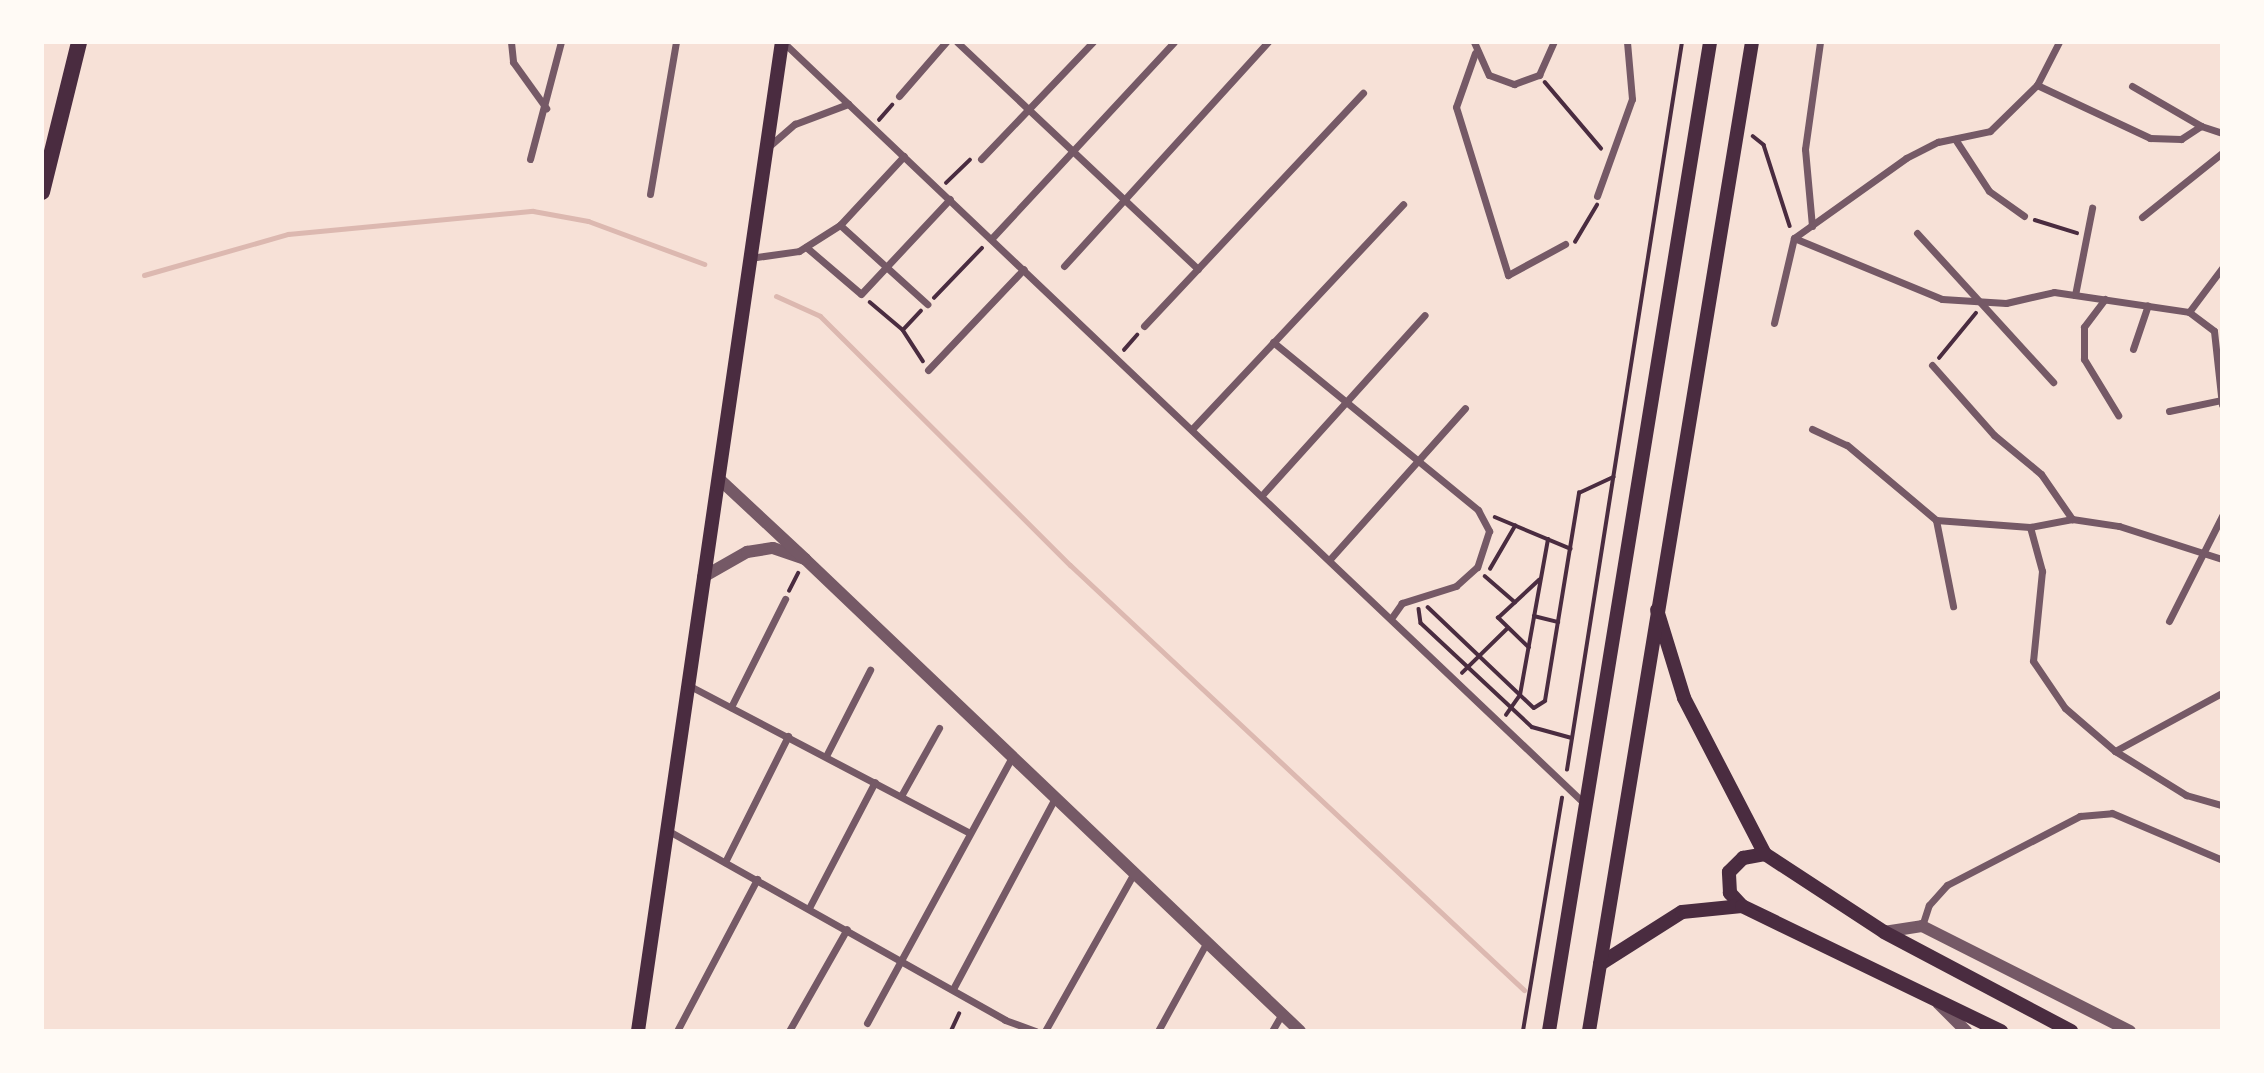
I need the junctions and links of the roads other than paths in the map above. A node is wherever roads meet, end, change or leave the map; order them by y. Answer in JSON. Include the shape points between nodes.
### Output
{"nodes":[{"id":1,"x":79,"y":42,"type":"edge"},
{"id":2,"x":511,"y":42,"type":"edge"},
{"id":3,"x":561,"y":42,"type":"edge"},
{"id":4,"x":676,"y":42,"type":"edge"},
{"id":5,"x":782,"y":42,"type":"edge"},
{"id":6,"x":946,"y":42,"type":"edge"},
{"id":7,"x":957,"y":42,"type":"edge"},
{"id":8,"x":1093,"y":42,"type":"edge"},
{"id":9,"x":1174,"y":42,"type":"edge"},
{"id":10,"x":1268,"y":42,"type":"edge"},
{"id":11,"x":1474,"y":42,"type":"edge"},
{"id":12,"x":1554,"y":42,"type":"edge"},
{"id":13,"x":1627,"y":42,"type":"edge"},
{"id":14,"x":1710,"y":42,"type":"edge"},
{"id":15,"x":1752,"y":42,"type":"edge"},
{"id":16,"x":1820,"y":42,"type":"edge"},
{"id":17,"x":2059,"y":42,"type":"edge"},
{"id":18,"x":1475,"y":53,"type":"junction"},
{"id":19,"x":2037,"y":85,"type":"junction"},
{"id":20,"x":2132,"y":86,"type":"dead end"},
{"id":21,"x":1363,"y":93,"type":"dead end"},
{"id":22,"x":899,"y":96,"type":"road end"},
{"id":23,"x":848,"y":104,"type":"junction"},
{"id":24,"x":546,"y":108,"type":"junction"},
{"id":25,"x":1031,"y":110,"type":"junction"},
{"id":26,"x":2201,"y":126,"type":"junction"},
{"id":27,"x":2222,"y":133,"type":"edge"},
{"id":28,"x":1955,"y":139,"type":"junction"},
{"id":29,"x":766,"y":149,"type":"junction"},
{"id":30,"x":1074,"y":150,"type":"junction"},
{"id":31,"x":2222,"y":153,"type":"edge"},
{"id":32,"x":904,"y":156,"type":"junction"},
{"id":33,"x":530,"y":159,"type":"dead end"},
{"id":34,"x":981,"y":159,"type":"road end"},
{"id":35,"x":42,"y":191,"type":"edge"},
{"id":36,"x":650,"y":194,"type":"dead end"},
{"id":37,"x":1597,"y":196,"type":"road end"},
{"id":38,"x":950,"y":199,"type":"junction"},
{"id":39,"x":1127,"y":200,"type":"junction"},
{"id":40,"x":1403,"y":204,"type":"dead end"},
{"id":41,"x":2092,"y":208,"type":"dead end"},
{"id":42,"x":2024,"y":216,"type":"road end"},
{"id":43,"x":2142,"y":217,"type":"dead end"},
{"id":44,"x":840,"y":225,"type":"junction"},
{"id":45,"x":1812,"y":226,"type":"junction"},
{"id":46,"x":1917,"y":233,"type":"dead end"},
{"id":47,"x":992,"y":238,"type":"junction"},
{"id":48,"x":1794,"y":238,"type":"junction"},
{"id":49,"x":1565,"y":244,"type":"road end"},
{"id":50,"x":806,"y":247,"type":"junction"},
{"id":51,"x":750,"y":258,"type":"junction"},
{"id":52,"x":888,"y":266,"type":"junction"},
{"id":53,"x":1065,"y":266,"type":"dead end"},
{"id":54,"x":2222,"y":268,"type":"edge"},
{"id":55,"x":1024,"y":269,"type":"junction"},
{"id":56,"x":1198,"y":269,"type":"junction"},
{"id":57,"x":2075,"y":295,"type":"junction"},
{"id":58,"x":2105,"y":299,"type":"junction"},
{"id":59,"x":1982,"y":302,"type":"junction"},
{"id":60,"x":927,"y":304,"type":"dead end"},
{"id":61,"x":2148,"y":305,"type":"junction"},
{"id":62,"x":2189,"y":312,"type":"junction"},
{"id":63,"x":1425,"y":315,"type":"dead end"},
{"id":64,"x":1774,"y":323,"type":"dead end"},
{"id":65,"x":1144,"y":326,"type":"road end"},
{"id":66,"x":1273,"y":342,"type":"junction"},
{"id":67,"x":2133,"y":349,"type":"dead end"},
{"id":68,"x":1932,"y":365,"type":"road end"},
{"id":69,"x":928,"y":370,"type":"road end"},
{"id":70,"x":2053,"y":382,"type":"dead end"},
{"id":71,"x":1349,"y":401,"type":"junction"},
{"id":72,"x":2221,"y":402,"type":"edge"},
{"id":73,"x":1465,"y":408,"type":"dead end"},
{"id":74,"x":2169,"y":411,"type":"dead end"},
{"id":75,"x":2118,"y":415,"type":"dead end"},
{"id":76,"x":1194,"y":428,"type":"junction"},
{"id":77,"x":1812,"y":429,"type":"dead end"},
{"id":78,"x":1420,"y":461,"type":"junction"},
{"id":79,"x":718,"y":478,"type":"junction"},
{"id":80,"x":1263,"y":494,"type":"junction"},
{"id":81,"x":2222,"y":516,"type":"edge"},
{"id":82,"x":2072,"y":519,"type":"junction"},
{"id":83,"x":1936,"y":520,"type":"junction"},
{"id":84,"x":2030,"y":527,"type":"junction"},
{"id":85,"x":2205,"y":555,"type":"junction"},
{"id":86,"x":1331,"y":558,"type":"junction"},
{"id":87,"x":805,"y":559,"type":"junction"},
{"id":88,"x":2222,"y":559,"type":"edge"},
{"id":89,"x":703,"y":577,"type":"junction"},
{"id":90,"x":785,"y":599,"type":"road end"},
{"id":91,"x":1953,"y":606,"type":"dead end"},
{"id":92,"x":1657,"y":609,"type":"junction"},
{"id":93,"x":1393,"y":617,"type":"junction"},
{"id":94,"x":2169,"y":621,"type":"dead end"},
{"id":95,"x":870,"y":670,"type":"dead end"},
{"id":96,"x":688,"y":684,"type":"junction"},
{"id":97,"x":2222,"y":693,"type":"edge"},
{"id":98,"x":732,"y":707,"type":"junction"},
{"id":99,"x":939,"y":729,"type":"dead end"},
{"id":100,"x":788,"y":736,"type":"junction"},
{"id":101,"x":2115,"y":751,"type":"junction"},
{"id":102,"x":826,"y":756,"type":"junction"},
{"id":103,"x":1012,"y":757,"type":"junction"},
{"id":104,"x":876,"y":782,"type":"junction"},
{"id":105,"x":901,"y":796,"type":"junction"},
{"id":106,"x":1055,"y":798,"type":"junction"},
{"id":107,"x":2222,"y":805,"type":"edge"},
{"id":108,"x":1586,"y":806,"type":"junction"},
{"id":109,"x":667,"y":830,"type":"junction"},
{"id":110,"x":970,"y":833,"type":"junction"},
{"id":111,"x":1765,"y":854,"type":"junction"},
{"id":112,"x":2222,"y":860,"type":"edge"},
{"id":113,"x":726,"y":862,"type":"junction"},
{"id":114,"x":1135,"y":873,"type":"junction"},
{"id":115,"x":757,"y":879,"type":"junction"},
{"id":116,"x":1742,"y":906,"type":"junction"},
{"id":117,"x":809,"y":908,"type":"junction"},
{"id":118,"x":1922,"y":926,"type":"junction"},
{"id":119,"x":847,"y":929,"type":"junction"},
{"id":120,"x":1884,"y":932,"type":"junction"},
{"id":121,"x":1207,"y":942,"type":"junction"},
{"id":122,"x":899,"y":957,"type":"junction"},
{"id":123,"x":1600,"y":964,"type":"junction"},
{"id":124,"x":953,"y":989,"type":"junction"},
{"id":125,"x":1933,"y":998,"type":"junction"},
{"id":126,"x":1282,"y":1014,"type":"junction"},
{"id":127,"x":1005,"y":1020,"type":"junction"},
{"id":128,"x":867,"y":1023,"type":"dead end"},
{"id":129,"x":638,"y":1031,"type":"edge"},
{"id":130,"x":677,"y":1031,"type":"edge"},
{"id":131,"x":789,"y":1031,"type":"edge"},
{"id":132,"x":1006,"y":1031,"type":"edge"},
{"id":133,"x":1037,"y":1031,"type":"edge"},
{"id":134,"x":1045,"y":1031,"type":"edge"},
{"id":135,"x":1158,"y":1031,"type":"edge"},
{"id":136,"x":1272,"y":1031,"type":"edge"},
{"id":137,"x":1300,"y":1031,"type":"edge"},
{"id":138,"x":1549,"y":1031,"type":"edge"},
{"id":139,"x":1589,"y":1031,"type":"edge"},
{"id":140,"x":1966,"y":1031,"type":"edge"},
{"id":141,"x":2001,"y":1031,"type":"edge"},
{"id":142,"x":2071,"y":1031,"type":"edge"},
{"id":143,"x":2130,"y":1031,"type":"edge"}],
"edges":[{"from":1,"to":35,"type":"highway"},
{"from":2,"to":24,"type":"street","via":[[513,62]]},
{"from":3,"to":24,"type":"street"},
{"from":4,"to":36,"type":"street"},
{"from":5,"to":23,"type":"street"},
{"from":5,"to":29,"type":"main road"},
{"from":6,"to":22,"type":"street"},
{"from":7,"to":25,"type":"street"},
{"from":8,"to":25,"type":"street"},
{"from":9,"to":30,"type":"street"},
{"from":10,"to":39,"type":"street"},
{"from":11,"to":18,"type":"street"},
{"from":12,"to":18,"type":"street","via":[[1539,75],[1501,82]]},
{"from":13,"to":37,"type":"street","via":[[1632,100]]},
{"from":14,"to":108,"type":"main road"},
{"from":15,"to":92,"type":"main road"},
{"from":16,"to":45,"type":"street","via":[[1805,149]]},
{"from":17,"to":19,"type":"street"},
{"from":18,"to":49,"type":"street","via":[[1456,107],[1508,275]]},
{"from":19,"to":26,"type":"street","via":[[2150,138],[2181,139]]},
{"from":19,"to":28,"type":"street","via":[[1990,131]]},
{"from":20,"to":26,"type":"street"},
{"from":21,"to":56,"type":"street"},
{"from":23,"to":29,"type":"street","via":[[795,124]]},
{"from":23,"to":32,"type":"street"},
{"from":24,"to":33,"type":"street"},
{"from":25,"to":30,"type":"street"},
{"from":25,"to":34,"type":"street"},
{"from":26,"to":27,"type":"street"},
{"from":28,"to":42,"type":"street","via":[[1989,191]]},
{"from":28,"to":45,"type":"street","via":[[1906,159]]},
{"from":29,"to":51,"type":"main road"},
{"from":30,"to":39,"type":"street"},
{"from":30,"to":47,"type":"street"},
{"from":31,"to":43,"type":"street"},
{"from":32,"to":38,"type":"street"},
{"from":32,"to":44,"type":"street"},
{"from":38,"to":47,"type":"street"},
{"from":38,"to":52,"type":"street"},
{"from":39,"to":53,"type":"street"},
{"from":39,"to":56,"type":"street"},
{"from":40,"to":66,"type":"street"},
{"from":41,"to":57,"type":"street"},
{"from":44,"to":50,"type":"street"},
{"from":44,"to":52,"type":"street"},
{"from":45,"to":48,"type":"street"},
{"from":46,"to":59,"type":"street"},
{"from":47,"to":55,"type":"street"},
{"from":48,"to":59,"type":"street","via":[[1942,299]]},
{"from":48,"to":64,"type":"street"},
{"from":50,"to":51,"type":"street"},
{"from":50,"to":52,"type":"street","via":[[861,294]]},
{"from":51,"to":79,"type":"main road"},
{"from":52,"to":60,"type":"street"},
{"from":54,"to":62,"type":"street"},
{"from":55,"to":69,"type":"street"},
{"from":55,"to":76,"type":"street"},
{"from":56,"to":65,"type":"street"},
{"from":57,"to":58,"type":"street"},
{"from":57,"to":59,"type":"street"},
{"from":58,"to":61,"type":"street"},
{"from":58,"to":75,"type":"street","via":[[2084,327],[2084,359]]},
{"from":59,"to":70,"type":"street"},
{"from":61,"to":62,"type":"street"},
{"from":61,"to":67,"type":"street"},
{"from":62,"to":72,"type":"street","via":[[2214,331],[2221,363]]},
{"from":63,"to":71,"type":"street"},
{"from":66,"to":71,"type":"street"},
{"from":66,"to":76,"type":"street"},
{"from":68,"to":82,"type":"street","via":[[1993,435],[2041,474]]},
{"from":71,"to":78,"type":"street"},
{"from":71,"to":80,"type":"street"},
{"from":72,"to":74,"type":"street"},
{"from":73,"to":78,"type":"street"},
{"from":76,"to":80,"type":"street"},
{"from":77,"to":83,"type":"street","via":[[1847,445]]},
{"from":78,"to":86,"type":"street"},
{"from":78,"to":93,"type":"street","via":[[1478,510],[1489,531],[1477,567],[1456,586],[1402,603]]},
{"from":79,"to":87,"type":"street"},
{"from":79,"to":89,"type":"main road"},
{"from":80,"to":86,"type":"street"},
{"from":81,"to":85,"type":"street"},
{"from":82,"to":84,"type":"street"},
{"from":82,"to":85,"type":"street","via":[[2119,526]]},
{"from":83,"to":84,"type":"street"},
{"from":83,"to":91,"type":"street"},
{"from":84,"to":101,"type":"street","via":[[2042,571],[2034,661],[2065,708]]},
{"from":85,"to":88,"type":"street"},
{"from":85,"to":94,"type":"street"},
{"from":86,"to":93,"type":"street"},
{"from":87,"to":89,"type":"street","via":[[773,548],[747,552]]},
{"from":87,"to":103,"type":"street"},
{"from":89,"to":96,"type":"main road"},
{"from":90,"to":98,"type":"street"},
{"from":92,"to":111,"type":"main road","via":[[1684,698]]},
{"from":92,"to":123,"type":"main road"},
{"from":93,"to":108,"type":"street"},
{"from":95,"to":102,"type":"street"},
{"from":96,"to":98,"type":"street"},
{"from":96,"to":109,"type":"main road"},
{"from":97,"to":101,"type":"street"},
{"from":98,"to":100,"type":"street"},
{"from":99,"to":105,"type":"street"},
{"from":100,"to":102,"type":"street"},
{"from":100,"to":113,"type":"street"},
{"from":101,"to":107,"type":"street","via":[[2186,795]]},
{"from":102,"to":104,"type":"street"},
{"from":103,"to":106,"type":"street"},
{"from":103,"to":110,"type":"street"},
{"from":104,"to":105,"type":"street"},
{"from":104,"to":117,"type":"street"},
{"from":105,"to":110,"type":"street"},
{"from":106,"to":114,"type":"street"},
{"from":106,"to":124,"type":"street"},
{"from":108,"to":138,"type":"main road"},
{"from":109,"to":113,"type":"street"},
{"from":109,"to":129,"type":"main road"},
{"from":110,"to":122,"type":"street"},
{"from":111,"to":116,"type":"main road","via":[[1743,858],[1729,872],[1730,893]]},
{"from":111,"to":120,"type":"main road"},
{"from":112,"to":118,"type":"street","via":[[2112,813],[2080,817],[1947,885],[1929,905]]},
{"from":113,"to":115,"type":"street"},
{"from":114,"to":121,"type":"street"},
{"from":114,"to":134,"type":"street"},
{"from":115,"to":117,"type":"street"},
{"from":115,"to":130,"type":"street"},
{"from":116,"to":123,"type":"main road","via":[[1682,912]]},
{"from":116,"to":125,"type":"main road"},
{"from":117,"to":119,"type":"street"},
{"from":118,"to":120,"type":"street"},
{"from":118,"to":143,"type":"street"},
{"from":119,"to":122,"type":"street"},
{"from":119,"to":131,"type":"street"},
{"from":120,"to":142,"type":"main road"},
{"from":121,"to":126,"type":"street"},
{"from":121,"to":135,"type":"street"},
{"from":122,"to":124,"type":"street"},
{"from":122,"to":128,"type":"street"},
{"from":123,"to":139,"type":"main road"},
{"from":124,"to":127,"type":"street"},
{"from":125,"to":140,"type":"street"},
{"from":125,"to":141,"type":"main road"},
{"from":126,"to":136,"type":"street"},
{"from":126,"to":137,"type":"street"},
{"from":127,"to":132,"type":"street"},
{"from":127,"to":133,"type":"street"}]}
